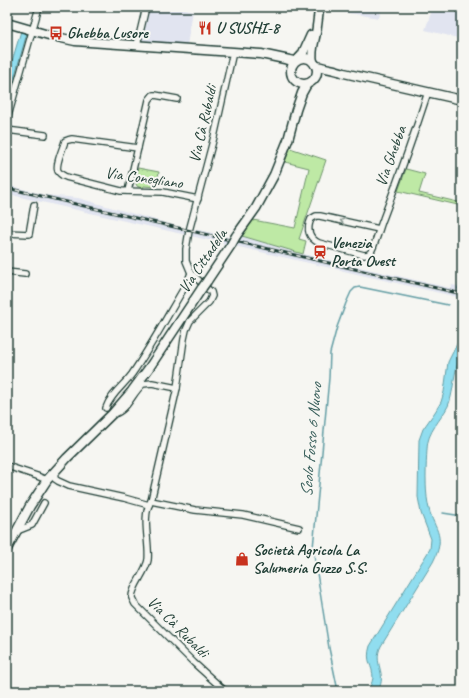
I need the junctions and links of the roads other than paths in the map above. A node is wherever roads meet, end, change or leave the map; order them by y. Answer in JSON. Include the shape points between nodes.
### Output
{"nodes":[{"id":1,"x":39,"y":7,"type":"edge"},
{"id":2,"x":146,"y":7,"type":"edge"},
{"id":3,"x":320,"y":7,"type":"edge"},
{"id":4,"x":317,"y":21,"type":"junction"},
{"id":5,"x":7,"y":23,"type":"edge"},
{"id":6,"x":32,"y":30,"type":"junction"},
{"id":7,"x":137,"y":45,"type":"junction"},
{"id":8,"x":234,"y":52,"type":"junction"},
{"id":9,"x":269,"y":56,"type":"junction"},
{"id":10,"x":296,"y":60,"type":"junction"},
{"id":11,"x":314,"y":63,"type":"junction"},
{"id":12,"x":290,"y":72,"type":"junction"},
{"id":13,"x":344,"y":73,"type":"junction"},
{"id":14,"x":315,"y":78,"type":"junction"},
{"id":15,"x":295,"y":81,"type":"junction"},
{"id":16,"x":307,"y":84,"type":"junction"},
{"id":17,"x":428,"y":92,"type":"junction"},
{"id":18,"x":177,"y":99,"type":"dead end"},
{"id":19,"x":462,"y":100,"type":"edge"},
{"id":20,"x":296,"y":110,"type":"junction"},
{"id":21,"x":7,"y":120,"type":"edge"},
{"id":22,"x":7,"y":130,"type":"edge"},
{"id":23,"x":45,"y":135,"type":"dead end"},
{"id":24,"x":138,"y":148,"type":"junction"},
{"id":25,"x":128,"y":191,"type":"junction"},
{"id":26,"x":198,"y":199,"type":"junction"},
{"id":27,"x":34,"y":205,"type":"dead end"},
{"id":28,"x":379,"y":231,"type":"junction"},
{"id":29,"x":7,"y":233,"type":"edge"},
{"id":30,"x":7,"y":272,"type":"edge"},
{"id":31,"x":191,"y":273,"type":"junction"},
{"id":32,"x":25,"y":274,"type":"dead end"},
{"id":33,"x":149,"y":368,"type":"junction"},
{"id":34,"x":152,"y":383,"type":"junction"},
{"id":35,"x":177,"y":388,"type":"junction"},
{"id":36,"x":109,"y":411,"type":"junction"},
{"id":37,"x":7,"y":466,"type":"edge"},
{"id":38,"x":54,"y":472,"type":"junction"},
{"id":39,"x":47,"y":480,"type":"junction"},
{"id":40,"x":44,"y":503,"type":"dead end"},
{"id":41,"x":150,"y":503,"type":"junction"},
{"id":42,"x":24,"y":517,"type":"junction"},
{"id":43,"x":33,"y":523,"type":"junction"},
{"id":44,"x":299,"y":528,"type":"dead end"},
{"id":45,"x":17,"y":531,"type":"junction"},
{"id":46,"x":7,"y":549,"type":"edge"},
{"id":47,"x":225,"y":691,"type":"edge"}],
"edges":[{"from":1,"to":6,"type":"street"},
{"from":2,"to":7,"type":"street"},
{"from":3,"to":4,"type":"main road"},
{"from":4,"to":10,"type":"main road","via":[[310,40]]},
{"from":4,"to":11,"type":"main road","via":[[312,49]]},
{"from":5,"to":6,"type":"main road"},
{"from":6,"to":7,"type":"main road","via":[[76,41]]},
{"from":6,"to":21,"type":"street"},
{"from":7,"to":8,"type":"main road"},
{"from":8,"to":9,"type":"main road"},
{"from":8,"to":26,"type":"street","name":"Via Cà Rubaldi"},
{"from":9,"to":10,"type":"main road"},
{"from":9,"to":12,"type":"main road","via":[[284,64]]},
{"from":10,"to":11,"type":"main road","via":[[307,58]]},
{"from":10,"to":12,"type":"main road"},
{"from":11,"to":13,"type":"main road"},
{"from":11,"to":14,"type":"main road","via":[[317,72]]},
{"from":12,"to":15,"type":"main road"},
{"from":13,"to":14,"type":"main road","via":[[328,73]]},
{"from":13,"to":17,"type":"main road"},
{"from":14,"to":16,"type":"main road"},
{"from":15,"to":16,"type":"main road","via":[[298,84]]},
{"from":15,"to":20,"type":"main road","name":"Via Cittadella"},
{"from":16,"to":20,"type":"main road","name":"Via Cittadella"},
{"from":17,"to":19,"type":"main road"},
{"from":17,"to":28,"type":"street","name":"Via Ghebba"},
{"from":18,"to":24,"type":"street","name":"Via Conegliano","via":[[155,95],[151,97]]},
{"from":20,"to":33,"type":"main road","name":"Via Cittadella","bridge":true,"via":[[274,175],[256,208]]},
{"from":22,"to":23,"type":"street"},
{"from":24,"to":25,"type":"street"},
{"from":24,"to":25,"type":"street","name":"Via Conegliano","via":[[70,139],[65,141],[57,165],[59,173],[66,177]]},
{"from":25,"to":26,"type":"street","name":"Via Conegliano","via":[[163,192]]},
{"from":26,"to":31,"type":"street","name":"Via Cà Rubaldi","via":[[186,249],[186,261]]},
{"from":27,"to":29,"type":"street","via":[[29,234]]},
{"from":28,"to":28,"type":"street","name":"Via Ghebba","one_way":true,"via":[[320,216],[311,219],[308,227],[308,232],[315,241],[364,255],[370,253]]},
{"from":30,"to":32,"type":"street"},
{"from":31,"to":35,"type":"street","name":"Via Cà Rubaldi","via":[[212,296],[190,321],[186,330]]},
{"from":31,"to":36,"type":"street","via":[[137,367],[109,401]]},
{"from":33,"to":34,"type":"street","via":[[148,377]]},
{"from":33,"to":36,"type":"main road","name":"Via Cittadella","via":[[132,391]]},
{"from":34,"to":35,"type":"street"},
{"from":34,"to":36,"type":"street","via":[[142,385],[118,413]]},
{"from":35,"to":41,"type":"street","name":"Via Cà Rubaldi"},
{"from":36,"to":38,"type":"main road","name":"Via Cittadella"},
{"from":37,"to":39,"type":"street"},
{"from":38,"to":39,"type":"main road","name":"Via Cittadella"},
{"from":38,"to":41,"type":"street","via":[[55,479],[69,486]]},
{"from":39,"to":42,"type":"main road","name":"Via Cittadella"},
{"from":40,"to":43,"type":"street"},
{"from":41,"to":44,"type":"street","via":[[243,515]]},
{"from":41,"to":47,"type":"street","name":"Via Cà Rubaldi","via":[[147,520],[148,562],[132,596],[133,600]]},
{"from":42,"to":43,"type":"street","via":[[29,523]]},
{"from":42,"to":45,"type":"main road","name":"Via Cittadella"},
{"from":43,"to":45,"type":"street"},
{"from":45,"to":46,"type":"main road","name":"Via Cittadella"}]}
